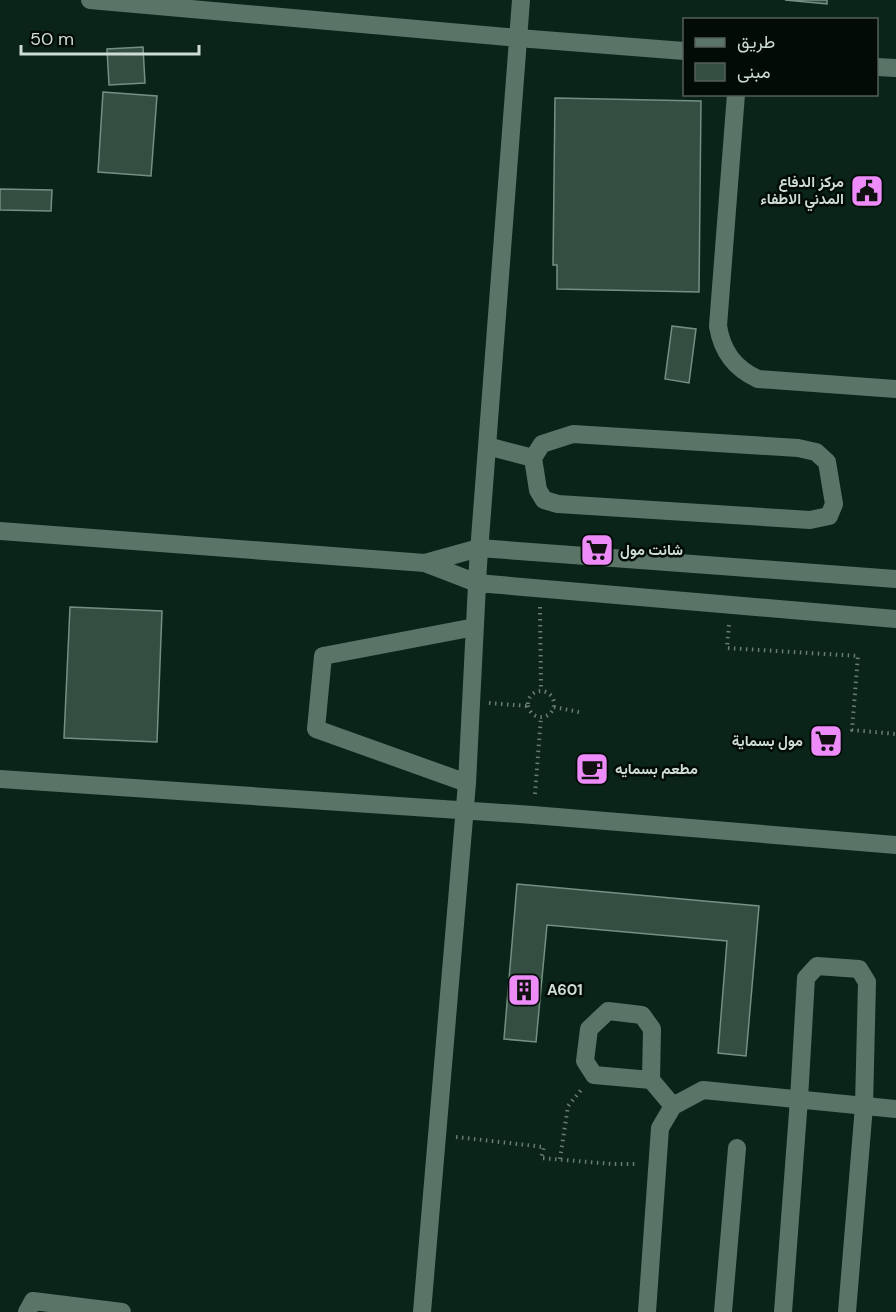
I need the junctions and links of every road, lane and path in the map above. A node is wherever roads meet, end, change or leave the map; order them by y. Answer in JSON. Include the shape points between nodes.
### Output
{"nodes":[{"id":1,"x":90,"y":0,"type":"edge"},
{"id":2,"x":521,"y":0,"type":"edge"},
{"id":3,"x":518,"y":38,"type":"junction"},
{"id":4,"x":683,"y":51,"type":"edge"},
{"id":5,"x":878,"y":67,"type":"edge"},
{"id":6,"x":896,"y":68,"type":"edge"},
{"id":7,"x":735,"y":96,"type":"edge"},
{"id":8,"x":896,"y":390,"type":"edge"},
{"id":9,"x":487,"y":446,"type":"junction"},
{"id":10,"x":533,"y":458,"type":"junction"},
{"id":11,"x":0,"y":531,"type":"edge"},
{"id":12,"x":479,"y":548,"type":"junction"},
{"id":13,"x":425,"y":562,"type":"junction"},
{"id":14,"x":896,"y":579,"type":"edge"},
{"id":15,"x":477,"y":583,"type":"junction"},
{"id":16,"x":540,"y":589,"type":"junction"},
{"id":17,"x":731,"y":604,"type":"junction"},
{"id":18,"x":896,"y":619,"type":"edge"},
{"id":19,"x":475,"y":627,"type":"junction"},
{"id":20,"x":541,"y":690,"type":"junction"},
{"id":21,"x":471,"y":702,"type":"junction"},
{"id":22,"x":527,"y":706,"type":"junction"},
{"id":23,"x":554,"y":707,"type":"junction"},
{"id":24,"x":579,"y":712,"type":"dead end"},
{"id":25,"x":541,"y":717,"type":"junction"},
{"id":26,"x":896,"y":734,"type":"edge"},
{"id":27,"x":0,"y":779,"type":"edge"},
{"id":28,"x":467,"y":783,"type":"junction"},
{"id":29,"x":464,"y":810,"type":"junction"},
{"id":30,"x":533,"y":815,"type":"junction"},
{"id":31,"x":896,"y":845,"type":"edge"},
{"id":32,"x":594,"y":1076,"type":"junction"},
{"id":33,"x":651,"y":1080,"type":"junction"},
{"id":34,"x":799,"y":1099,"type":"junction"},
{"id":35,"x":673,"y":1106,"type":"junction"},
{"id":36,"x":864,"y":1106,"type":"junction"},
{"id":37,"x":896,"y":1109,"type":"edge"},
{"id":38,"x":437,"y":1135,"type":"junction"},
{"id":39,"x":737,"y":1148,"type":"dead end"},
{"id":40,"x":560,"y":1159,"type":"junction"},
{"id":41,"x":657,"y":1164,"type":"junction"},
{"id":42,"x":27,"y":1312,"type":"edge"},
{"id":43,"x":122,"y":1312,"type":"edge"},
{"id":44,"x":422,"y":1312,"type":"edge"},
{"id":45,"x":647,"y":1312,"type":"edge"},
{"id":46,"x":723,"y":1312,"type":"edge"},
{"id":47,"x":783,"y":1312,"type":"edge"},
{"id":48,"x":847,"y":1312,"type":"edge"}],
"edges":[{"from":1,"to":3,"type":"street"},
{"from":2,"to":3,"type":"street"},
{"from":3,"to":4,"type":"street"},
{"from":3,"to":9,"type":"street"},
{"from":5,"to":6,"type":"street"},
{"from":7,"to":8,"type":"street","via":[[718,326],[724,349],[738,367],[758,379]]},
{"from":9,"to":10,"type":"street"},
{"from":9,"to":12,"type":"street"},
{"from":10,"to":10,"type":"street","via":[[538,490],[544,500],[558,504],[810,519],[829,516],[834,504],[827,462],[816,452],[798,448],[573,434],[542,444]]},
{"from":11,"to":13,"type":"street"},
{"from":12,"to":13,"type":"street"},
{"from":12,"to":14,"type":"street"},
{"from":12,"to":15,"type":"street"},
{"from":13,"to":15,"type":"street"},
{"from":15,"to":16,"type":"street"},
{"from":15,"to":19,"type":"street"},
{"from":16,"to":17,"type":"street"},
{"from":16,"to":20,"type":"path"},
{"from":17,"to":18,"type":"street"},
{"from":17,"to":26,"type":"path","via":[[727,648],[858,656],[852,730]]},
{"from":19,"to":21,"type":"street"},
{"from":19,"to":28,"type":"street","via":[[323,656],[316,729]]},
{"from":20,"to":22,"type":"path","via":[[531,695]]},
{"from":20,"to":23,"type":"path","via":[[553,699]]},
{"from":21,"to":22,"type":"path"},
{"from":21,"to":28,"type":"street"},
{"from":22,"to":25,"type":"path"},
{"from":23,"to":24,"type":"path"},
{"from":23,"to":25,"type":"path","via":[[550,714]]},
{"from":25,"to":30,"type":"path"},
{"from":27,"to":29,"type":"street"},
{"from":28,"to":29,"type":"street"},
{"from":29,"to":30,"type":"street"},
{"from":29,"to":38,"type":"street"},
{"from":30,"to":31,"type":"street"},
{"from":32,"to":33,"type":"street"},
{"from":32,"to":33,"type":"street","via":[[585,1061],[589,1029],[608,1011],[642,1015],[652,1029]]},
{"from":32,"to":40,"type":"path","via":[[568,1106]]},
{"from":33,"to":35,"type":"street"},
{"from":34,"to":35,"type":"street","via":[[703,1090]]},
{"from":34,"to":36,"type":"street"},
{"from":34,"to":36,"type":"street","via":[[806,978],[817,966],[859,969],[867,982]]},
{"from":34,"to":47,"type":"street"},
{"from":35,"to":41,"type":"street","via":[[660,1128]]},
{"from":36,"to":37,"type":"street"},
{"from":36,"to":48,"type":"street"},
{"from":38,"to":40,"type":"path","via":[[543,1147],[541,1158]]},
{"from":38,"to":44,"type":"street"},
{"from":39,"to":46,"type":"street"},
{"from":40,"to":41,"type":"path"},
{"from":41,"to":45,"type":"street"},
{"from":42,"to":43,"type":"street","via":[[33,1301]]}]}
